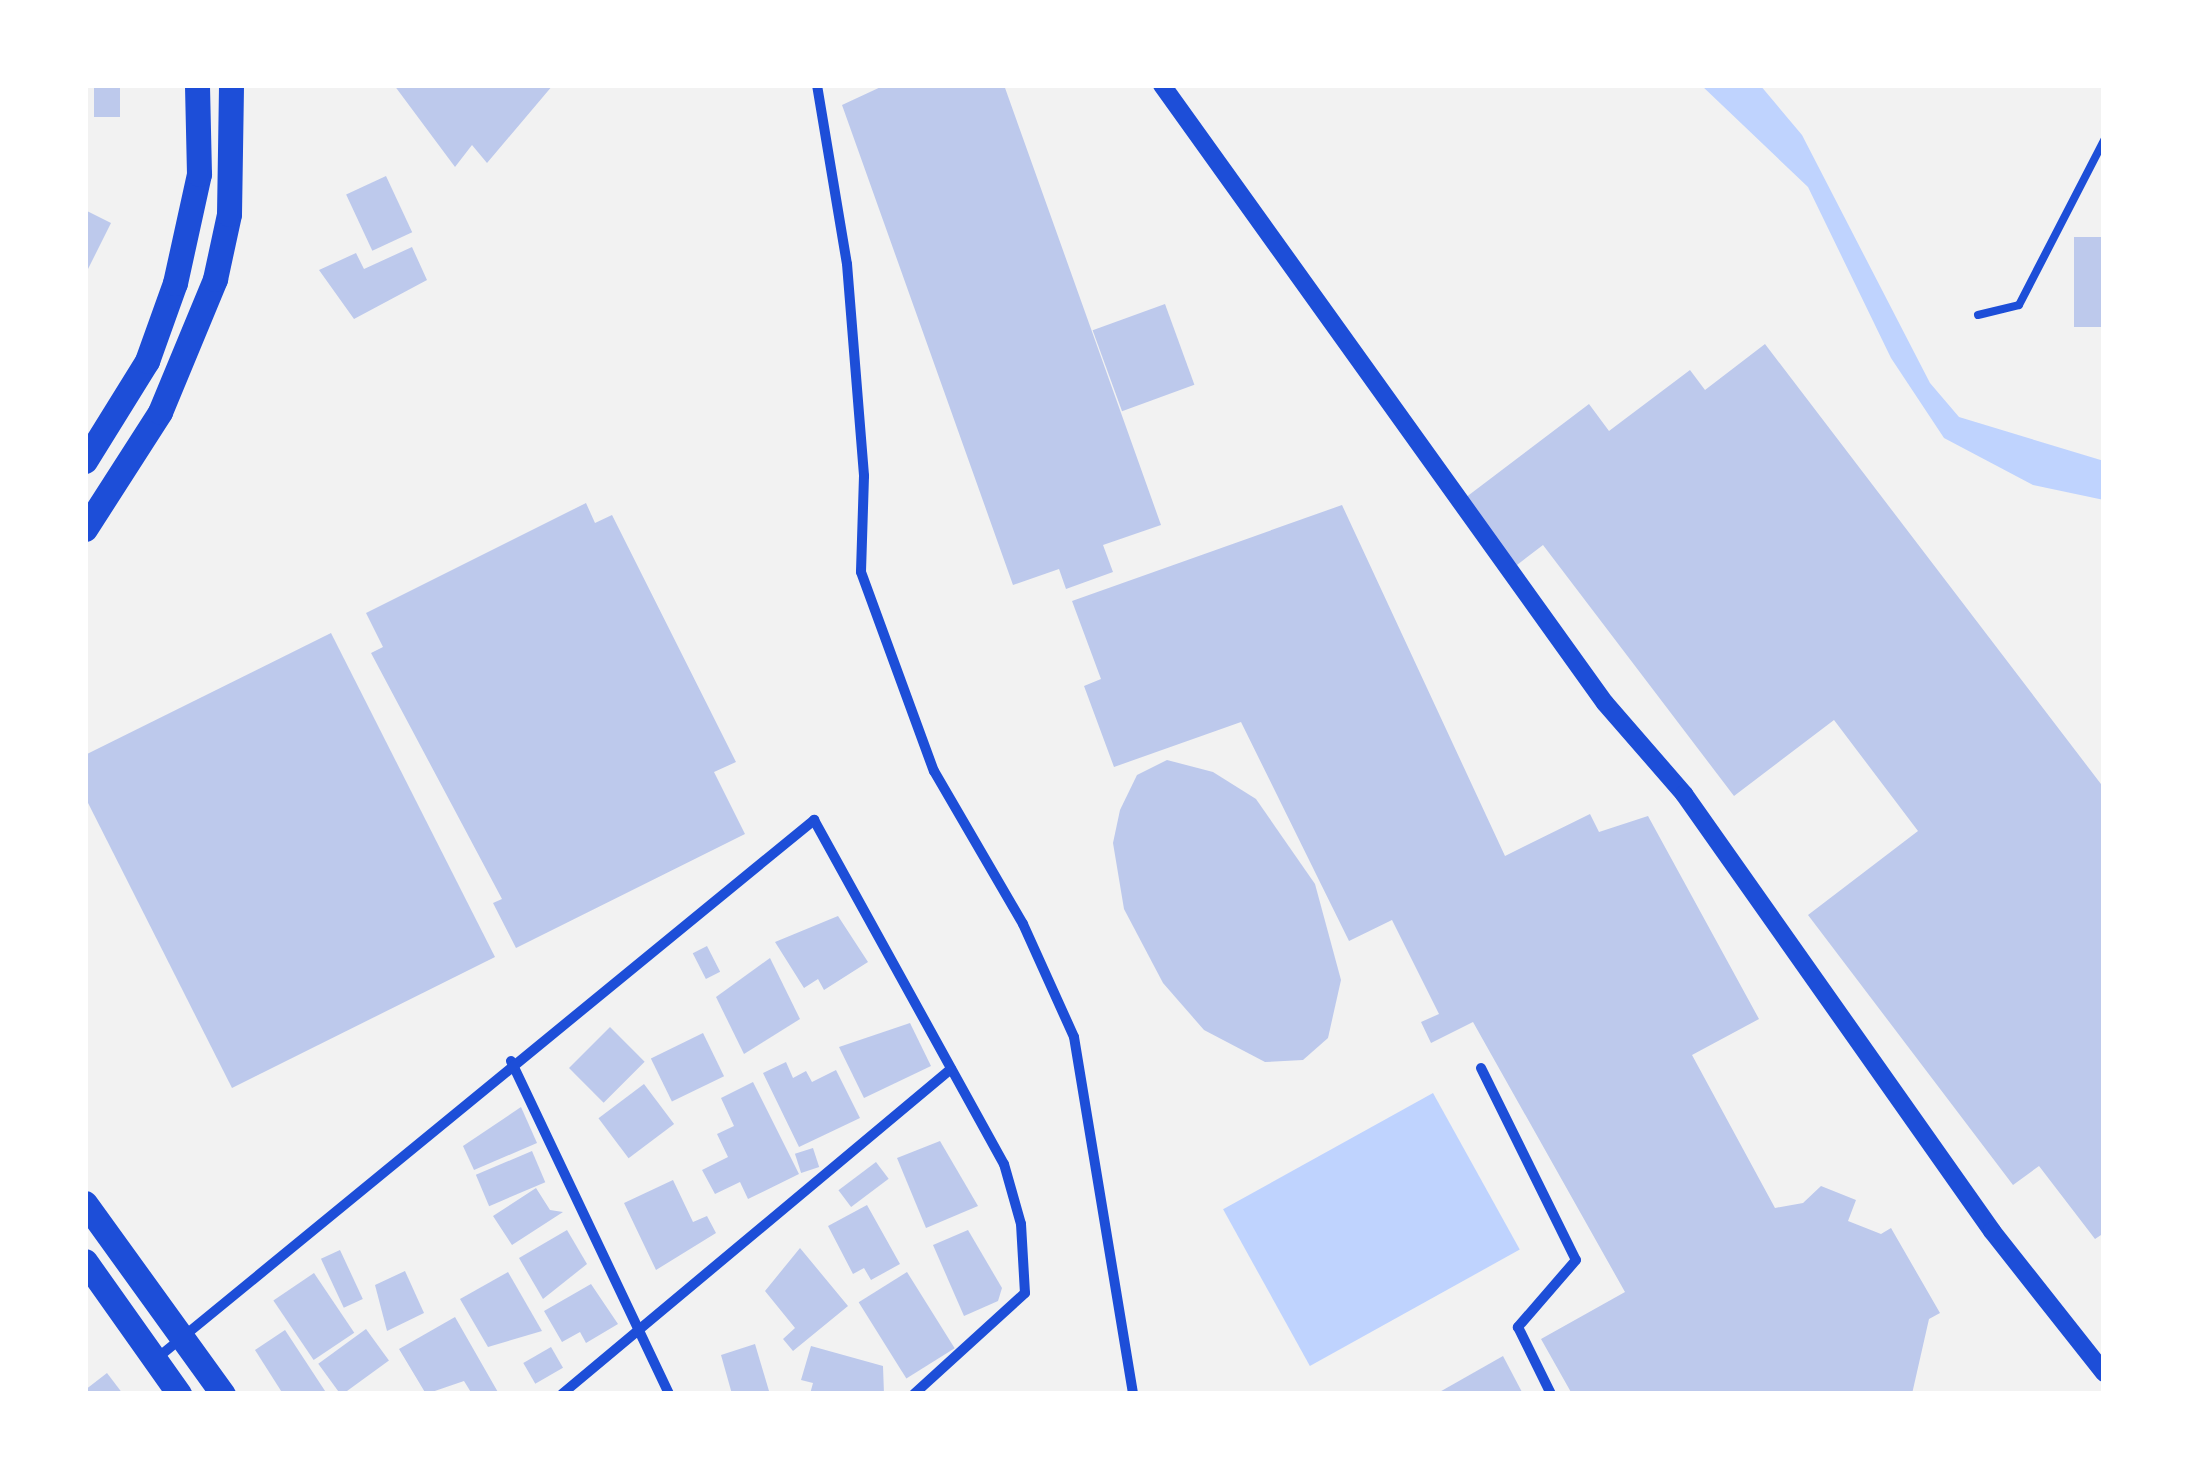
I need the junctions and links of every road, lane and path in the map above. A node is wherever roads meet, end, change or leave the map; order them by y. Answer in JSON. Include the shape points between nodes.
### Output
{"nodes":[{"id":1,"x":198,"y":85,"type":"edge"},
{"id":2,"x":231,"y":85,"type":"edge"},
{"id":3,"x":817,"y":85,"type":"edge"},
{"id":4,"x":1162,"y":85,"type":"edge"},
{"id":5,"x":2104,"y":140,"type":"edge"},
{"id":6,"x":1978,"y":315,"type":"dead end"},
{"id":7,"x":85,"y":461,"type":"edge"},
{"id":8,"x":85,"y":529,"type":"edge"},
{"id":9,"x":511,"y":1061,"type":"junction"},
{"id":10,"x":1481,"y":1068,"type":"dead end"},
{"id":11,"x":951,"y":1069,"type":"junction"},
{"id":12,"x":85,"y":1202,"type":"edge"},
{"id":13,"x":85,"y":1261,"type":"edge"},
{"id":14,"x":639,"y":1332,"type":"junction"},
{"id":15,"x":182,"y":1338,"type":"junction"},
{"id":16,"x":155,"y":1360,"type":"junction"},
{"id":17,"x":2104,"y":1372,"type":"edge"},
{"id":18,"x":180,"y":1394,"type":"edge"},
{"id":19,"x":223,"y":1394,"type":"edge"},
{"id":20,"x":562,"y":1394,"type":"edge"},
{"id":21,"x":668,"y":1394,"type":"edge"},
{"id":22,"x":914,"y":1394,"type":"edge"},
{"id":23,"x":1133,"y":1394,"type":"edge"},
{"id":24,"x":1551,"y":1394,"type":"edge"}],
"edges":[{"from":1,"to":7,"type":"main road","via":[[199,174],[175,283],[147,361]]},
{"from":2,"to":8,"type":"main road","via":[[229,214],[204,312],[160,412]]},
{"from":3,"to":23,"type":"street","via":[[848,264],[864,476],[862,572],[934,771],[1023,924],[1074,1037]]},
{"from":4,"to":17,"type":"street","via":[[1605,703],[1684,794],[1992,1230]]},
{"from":5,"to":6,"type":"lane","via":[[2019,304]]},
{"from":9,"to":11,"type":"street","via":[[814,820]]},
{"from":9,"to":14,"type":"street"},
{"from":9,"to":15,"type":"street"},
{"from":10,"to":24,"type":"street","via":[[1576,1260],[1518,1327]]},
{"from":11,"to":14,"type":"street"},
{"from":11,"to":22,"type":"street","via":[[1004,1164],[1025,1293]]},
{"from":12,"to":15,"type":"main road"},
{"from":13,"to":16,"type":"main road"},
{"from":14,"to":20,"type":"street"},
{"from":14,"to":21,"type":"street"},
{"from":15,"to":16,"type":"street"},
{"from":15,"to":19,"type":"main road"},
{"from":16,"to":18,"type":"main road"}]}
